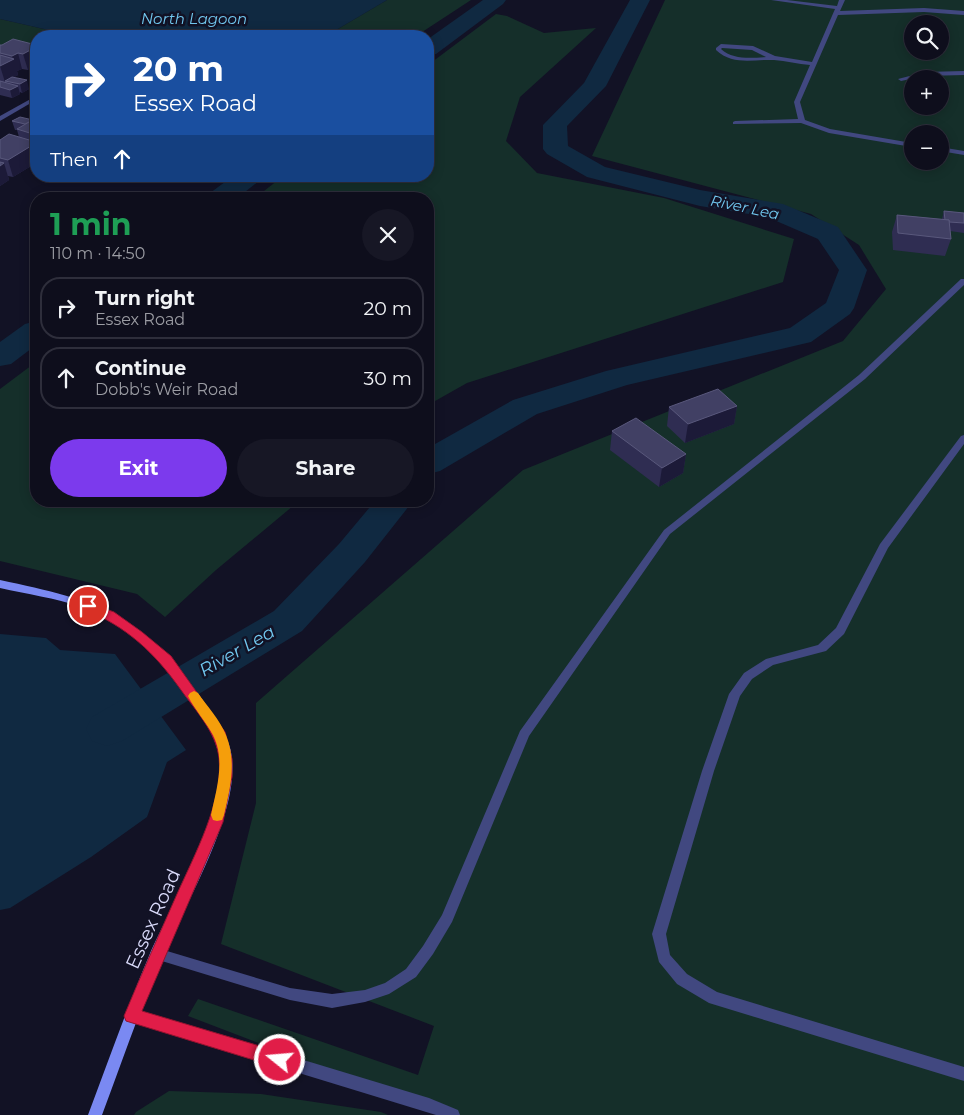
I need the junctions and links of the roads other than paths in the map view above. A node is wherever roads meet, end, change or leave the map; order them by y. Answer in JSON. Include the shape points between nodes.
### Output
{"nodes":[{"id":1,"x":774,"y":0,"type":"edge"},
{"id":2,"x":842,"y":0,"type":"edge"},
{"id":3,"x":838,"y":11,"type":"junction"},
{"id":4,"x":964,"y":13,"type":"edge"},
{"id":5,"x":773,"y":58,"type":"junction"},
{"id":6,"x":813,"y":64,"type":"junction"},
{"id":7,"x":964,"y":73,"type":"edge"},
{"id":8,"x":901,"y":79,"type":"dead end"},
{"id":9,"x":30,"y":102,"type":"edge"},
{"id":10,"x":0,"y":119,"type":"edge"},
{"id":11,"x":802,"y":121,"type":"junction"},
{"id":12,"x":735,"y":123,"type":"dead end"},
{"id":13,"x":904,"y":144,"type":"edge"},
{"id":14,"x":949,"y":150,"type":"edge"},
{"id":15,"x":964,"y":153,"type":"edge"},
{"id":16,"x":964,"y":281,"type":"edge"},
{"id":17,"x":964,"y":438,"type":"edge"},
{"id":18,"x":0,"y":584,"type":"edge"},
{"id":19,"x":157,"y":954,"type":"junction"},
{"id":20,"x":132,"y":1016,"type":"junction"},
{"id":21,"x":964,"y":1074,"type":"edge"},
{"id":22,"x":95,"y":1115,"type":"edge"},
{"id":23,"x":454,"y":1115,"type":"edge"}],
"edges":[{"from":1,"to":3,"type":"street"},
{"from":2,"to":3,"type":"street"},
{"from":3,"to":4,"type":"street"},
{"from":3,"to":6,"type":"street"},
{"from":5,"to":5,"type":"street","via":[[746,47],[727,45],[718,49],[737,57]]},
{"from":5,"to":6,"type":"street"},
{"from":6,"to":11,"type":"street","via":[[797,102]]},
{"from":7,"to":8,"type":"street","via":[[925,74]]},
{"from":9,"to":10,"type":"street"},
{"from":11,"to":12,"type":"street"},
{"from":11,"to":13,"type":"street","via":[[829,132]]},
{"from":14,"to":15,"type":"street"},
{"from":16,"to":19,"type":"street","via":[[862,377],[667,532],[524,734],[447,918],[411,973],[389,988],[332,1001],[290,994]]},
{"from":17,"to":21,"type":"street","via":[[884,546],[840,631],[822,648],[770,662],[748,676],[735,694],[659,934],[664,958],[682,979],[714,998]]},
{"from":18,"to":19,"type":"street","name":"Essex Road","via":[[88,606],[110,615],[167,660],[220,736],[226,759],[226,777],[216,822]]},
{"from":19,"to":20,"type":"street","name":"Essex Road"},
{"from":20,"to":22,"type":"street","name":"Essex Road"},
{"from":20,"to":23,"type":"street"}]}
